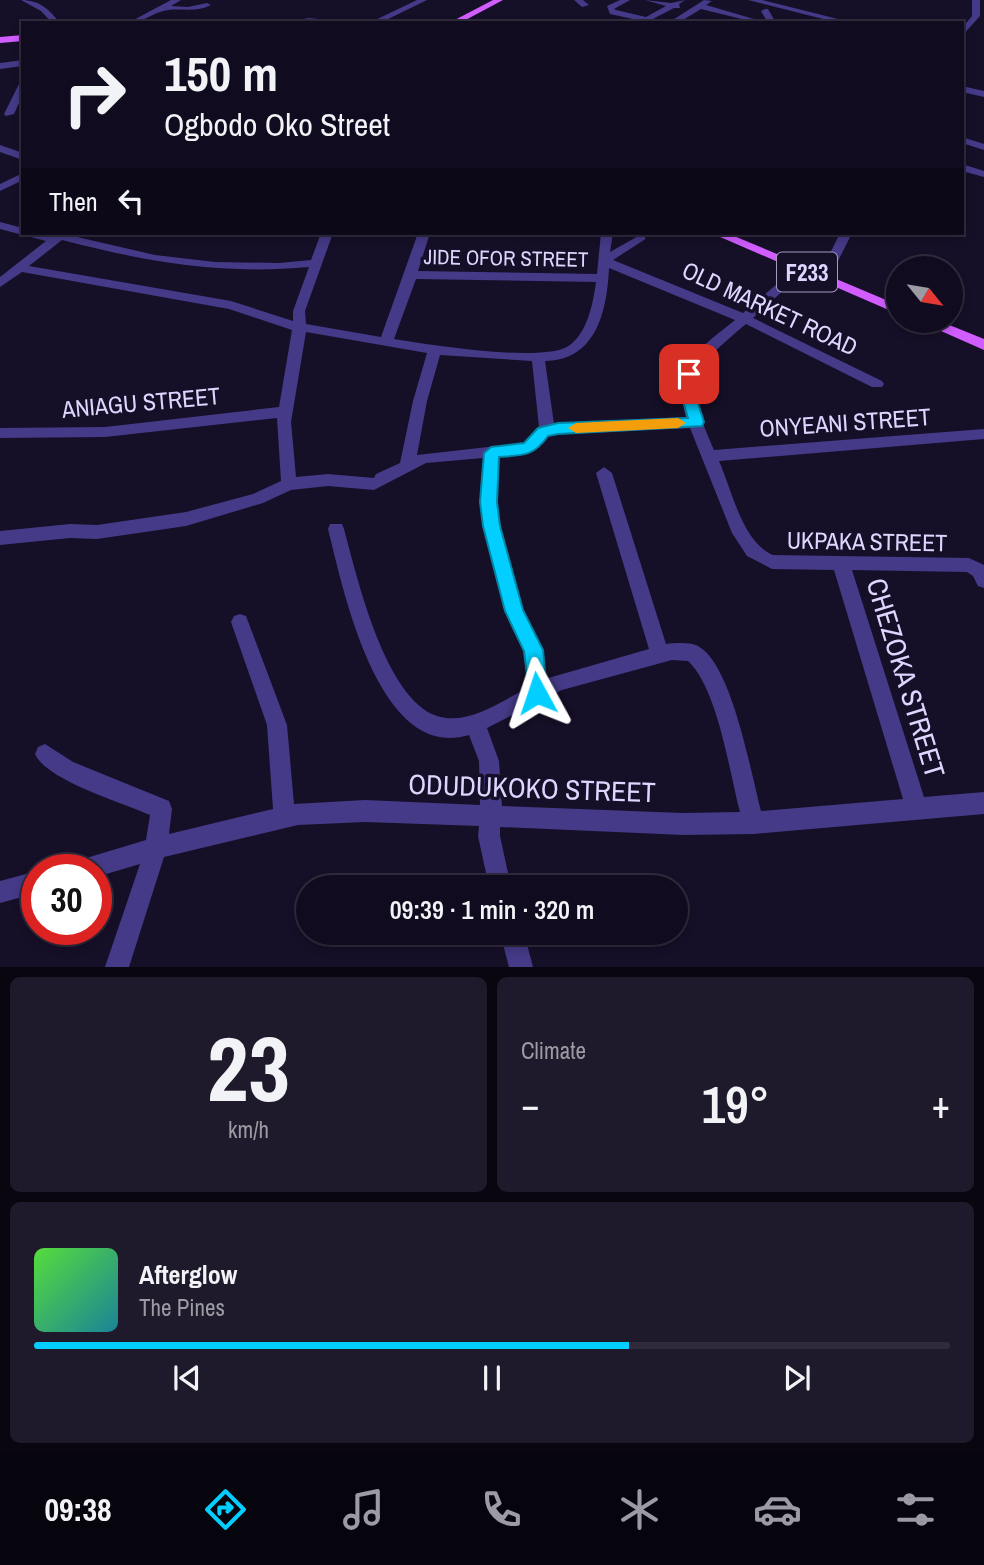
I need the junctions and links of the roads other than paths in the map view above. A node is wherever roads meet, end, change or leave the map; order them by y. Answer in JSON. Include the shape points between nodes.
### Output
{"nodes":[{"id":1,"x":25,"y":0,"type":"edge"},
{"id":2,"x":177,"y":0,"type":"edge"},
{"id":3,"x":412,"y":0,"type":"edge"},
{"id":4,"x":422,"y":0,"type":"edge"},
{"id":5,"x":499,"y":0,"type":"edge"},
{"id":6,"x":626,"y":0,"type":"edge"},
{"id":7,"x":652,"y":0,"type":"edge"},
{"id":8,"x":681,"y":0,"type":"edge"},
{"id":9,"x":710,"y":0,"type":"edge"},
{"id":10,"x":752,"y":0,"type":"edge"},
{"id":11,"x":976,"y":0,"type":"edge"},
{"id":12,"x":160,"y":2,"type":"edge"},
{"id":13,"x":207,"y":5,"type":"dead end"},
{"id":14,"x":673,"y":5,"type":"junction"},
{"id":15,"x":774,"y":5,"type":"junction"},
{"id":16,"x":696,"y":8,"type":"junction"},
{"id":17,"x":765,"y":11,"type":"junction"},
{"id":18,"x":984,"y":19,"type":"edge"},
{"id":19,"x":54,"y":21,"type":"edge"},
{"id":20,"x":133,"y":21,"type":"edge"},
{"id":21,"x":377,"y":21,"type":"edge"},
{"id":22,"x":457,"y":21,"type":"edge"},
{"id":23,"x":674,"y":21,"type":"edge"},
{"id":24,"x":747,"y":21,"type":"edge"},
{"id":25,"x":771,"y":21,"type":"edge"},
{"id":26,"x":842,"y":21,"type":"edge"},
{"id":27,"x":966,"y":23,"type":"edge"},
{"id":28,"x":21,"y":37,"type":"edge"},
{"id":29,"x":0,"y":39,"type":"edge"},
{"id":30,"x":21,"y":63,"type":"edge"},
{"id":31,"x":0,"y":66,"type":"edge"},
{"id":32,"x":21,"y":87,"type":"edge"},
{"id":33,"x":964,"y":89,"type":"edge"},
{"id":34,"x":984,"y":94,"type":"edge"},
{"id":35,"x":5,"y":114,"type":"edge"},
{"id":36,"x":964,"y":141,"type":"edge"},
{"id":37,"x":984,"y":147,"type":"edge"},
{"id":38,"x":0,"y":148,"type":"edge"},
{"id":39,"x":21,"y":156,"type":"edge"},
{"id":40,"x":964,"y":168,"type":"edge"},
{"id":41,"x":984,"y":174,"type":"edge"},
{"id":42,"x":21,"y":177,"type":"edge"},
{"id":43,"x":0,"y":188,"type":"edge"},
{"id":44,"x":0,"y":225,"type":"edge"},
{"id":45,"x":21,"y":231,"type":"edge"},
{"id":46,"x":35,"y":235,"type":"edge"},
{"id":47,"x":58,"y":235,"type":"edge"},
{"id":48,"x":61,"y":235,"type":"edge"},
{"id":49,"x":66,"y":235,"type":"edge"},
{"id":50,"x":326,"y":235,"type":"edge"},
{"id":51,"x":423,"y":235,"type":"edge"},
{"id":52,"x":607,"y":235,"type":"edge"},
{"id":53,"x":722,"y":235,"type":"edge"},
{"id":54,"x":735,"y":235,"type":"edge"},
{"id":55,"x":845,"y":235,"type":"edge"},
{"id":56,"x":639,"y":238,"type":"dead end"},
{"id":57,"x":604,"y":261,"type":"junction"},
{"id":58,"x":314,"y":263,"type":"junction"},
{"id":59,"x":795,"y":267,"type":"junction"},
{"id":60,"x":20,"y":268,"type":"junction"},
{"id":61,"x":411,"y":275,"type":"junction"},
{"id":62,"x":824,"y":276,"type":"junction"},
{"id":63,"x":603,"y":278,"type":"junction"},
{"id":64,"x":0,"y":283,"type":"edge"},
{"id":65,"x":886,"y":299,"type":"edge"},
{"id":66,"x":886,"y":304,"type":"edge"},
{"id":67,"x":745,"y":318,"type":"junction"},
{"id":68,"x":298,"y":327,"type":"junction"},
{"id":69,"x":963,"y":328,"type":"edge"},
{"id":70,"x":955,"y":333,"type":"edge"},
{"id":71,"x":984,"y":336,"type":"edge"},
{"id":72,"x":386,"y":342,"type":"junction"},
{"id":73,"x":984,"y":345,"type":"edge"},
{"id":74,"x":435,"y":350,"type":"junction"},
{"id":75,"x":538,"y":356,"type":"junction"},
{"id":76,"x":877,"y":384,"type":"dead end"},
{"id":77,"x":285,"y":412,"type":"junction"},
{"id":78,"x":697,"y":422,"type":"junction"},
{"id":79,"x":547,"y":430,"type":"junction"},
{"id":80,"x":0,"y":433,"type":"edge"},
{"id":81,"x":984,"y":434,"type":"edge"},
{"id":82,"x":491,"y":453,"type":"junction"},
{"id":83,"x":710,"y":456,"type":"junction"},
{"id":84,"x":408,"y":463,"type":"junction"},
{"id":85,"x":604,"y":473,"type":"dead end"},
{"id":86,"x":289,"y":484,"type":"junction"},
{"id":87,"x":336,"y":530,"type":"dead end"},
{"id":88,"x":0,"y":538,"type":"edge"},
{"id":89,"x":841,"y":564,"type":"junction"},
{"id":90,"x":984,"y":581,"type":"edge"},
{"id":91,"x":240,"y":622,"type":"dead end"},
{"id":92,"x":659,"y":652,"type":"junction"},
{"id":93,"x":537,"y":693,"type":"junction"},
{"id":94,"x":475,"y":723,"type":"junction"},
{"id":95,"x":45,"y":754,"type":"dead end"},
{"id":96,"x":984,"y":803,"type":"edge"},
{"id":97,"x":917,"y":809,"type":"junction"},
{"id":98,"x":489,"y":815,"type":"junction"},
{"id":99,"x":284,"y":817,"type":"junction"},
{"id":100,"x":753,"y":823,"type":"junction"},
{"id":101,"x":156,"y":848,"type":"junction"},
{"id":102,"x":112,"y":861,"type":"edge"},
{"id":103,"x":497,"y":875,"type":"edge"},
{"id":104,"x":21,"y":886,"type":"edge"},
{"id":105,"x":0,"y":892,"type":"edge"},
{"id":106,"x":515,"y":945,"type":"edge"},
{"id":107,"x":117,"y":967,"type":"edge"},
{"id":108,"x":521,"y":967,"type":"edge"}],
"edges":[{"from":1,"to":19,"type":"street","via":[[44,9]]},
{"from":2,"to":12,"type":"street"},
{"from":3,"to":4,"type":"street"},
{"from":4,"to":21,"type":"street"},
{"from":5,"to":22,"type":"main road"},
{"from":6,"to":14,"type":"street","via":[[610,8],[647,20]]},
{"from":7,"to":14,"type":"street"},
{"from":8,"to":14,"type":"street"},
{"from":9,"to":16,"type":"street"},
{"from":10,"to":15,"type":"street"},
{"from":11,"to":27,"type":"street","via":[[978,12]]},
{"from":12,"to":13,"type":"street","via":[[188,9]]},
{"from":12,"to":20,"type":"street"},
{"from":14,"to":16,"type":"street"},
{"from":15,"to":17,"type":"street"},
{"from":15,"to":26,"type":"street"},
{"from":16,"to":23,"type":"street"},
{"from":16,"to":24,"type":"street"},
{"from":17,"to":24,"type":"street"},
{"from":17,"to":25,"type":"street"},
{"from":18,"to":27,"type":"street"},
{"from":28,"to":29,"type":"main road"},
{"from":30,"to":31,"type":"street"},
{"from":32,"to":35,"type":"street"},
{"from":33,"to":34,"type":"street"},
{"from":36,"to":37,"type":"street"},
{"from":38,"to":39,"type":"street"},
{"from":40,"to":41,"type":"street"},
{"from":42,"to":43,"type":"street"},
{"from":44,"to":45,"type":"street"},
{"from":46,"to":47,"type":"street"},
{"from":48,"to":60,"type":"street"},
{"from":49,"to":58,"type":"street","via":[[186,265],[240,269]]},
{"from":50,"to":58,"type":"street"},
{"from":51,"to":61,"type":"street","name":"JIDE OFOR STREET"},
{"from":52,"to":57,"type":"street"},
{"from":53,"to":59,"type":"main road","number":"F233"},
{"from":54,"to":62,"type":"main road","number":"F233"},
{"from":55,"to":62,"type":"street"},
{"from":56,"to":57,"type":"street"},
{"from":57,"to":63,"type":"street"},
{"from":57,"to":67,"type":"street","name":"OLD MARKET ROAD"},
{"from":58,"to":68,"type":"street","via":[[301,299]]},
{"from":59,"to":62,"type":"main road","number":"F233"},
{"from":59,"to":67,"type":"street","name":"UKPAKA STREET","via":[[783,286]]},
{"from":60,"to":64,"type":"street"},
{"from":60,"to":68,"type":"street","via":[[231,305]]},
{"from":61,"to":63,"type":"street","name":"JIDE OFOR STREET"},
{"from":61,"to":72,"type":"street"},
{"from":62,"to":65,"type":"main road","number":"F233"},
{"from":62,"to":66,"type":"main road","number":"F233"},
{"from":63,"to":75,"type":"street","via":[[596,314],[583,339],[570,352]]},
{"from":67,"to":76,"type":"street","name":"OLD MARKET ROAD"},
{"from":67,"to":78,"type":"street","name":"UKPAKA STREET","via":[[689,374],[686,388]]},
{"from":68,"to":72,"type":"street"},
{"from":68,"to":77,"type":"street"},
{"from":69,"to":71,"type":"main road"},
{"from":70,"to":73,"type":"main road"},
{"from":72,"to":74,"type":"street"},
{"from":74,"to":75,"type":"street"},
{"from":74,"to":84,"type":"street"},
{"from":75,"to":79,"type":"street"},
{"from":77,"to":80,"type":"street","name":"ANIAGU STREET","via":[[105,432]]},
{"from":77,"to":86,"type":"street"},
{"from":78,"to":79,"type":"street"},
{"from":78,"to":83,"type":"street","name":"UKPAKA STREET"},
{"from":79,"to":82,"type":"street","via":[[527,449]]},
{"from":81,"to":83,"type":"street","name":"ONYEANI STREET"},
{"from":82,"to":84,"type":"street"},
{"from":82,"to":93,"type":"street","via":[[488,502],[492,526],[514,611],[533,650]]},
{"from":83,"to":89,"type":"street","name":"UKPAKA STREET","via":[[751,550],[772,562]]},
{"from":84,"to":86,"type":"street","via":[[374,484],[328,480]]},
{"from":85,"to":92,"type":"street"},
{"from":86,"to":88,"type":"street","via":[[247,502],[162,523]]},
{"from":87,"to":94,"type":"street","via":[[368,635],[397,697],[434,724],[456,728]]},
{"from":89,"to":90,"type":"street","name":"UKPAKA STREET","via":[[969,565],[980,571]]},
{"from":89,"to":97,"type":"street","name":"CHEZOKA STREET"},
{"from":91,"to":99,"type":"street","via":[[277,725]]},
{"from":92,"to":93,"type":"street"},
{"from":92,"to":100,"type":"street","via":[[693,653],[713,675]]},
{"from":93,"to":94,"type":"street"},
{"from":94,"to":98,"type":"street","via":[[489,761]]},
{"from":95,"to":101,"type":"street","via":[[66,769],[161,810]]},
{"from":96,"to":97,"type":"street","name":"ODUDUKOKO STREET"},
{"from":97,"to":100,"type":"street","name":"ODUDUKOKO STREET"},
{"from":98,"to":99,"type":"street","name":"ODUDUKOKO STREET","via":[[365,811]]},
{"from":98,"to":100,"type":"street","name":"ODUDUKOKO STREET"},
{"from":98,"to":103,"type":"street"},
{"from":99,"to":101,"type":"street","name":"ODUDUKOKO STREET"},
{"from":101,"to":102,"type":"street","name":"ODUDUKOKO STREET"},
{"from":101,"to":107,"type":"street"},
{"from":104,"to":105,"type":"street"},
{"from":106,"to":108,"type":"street"}]}
